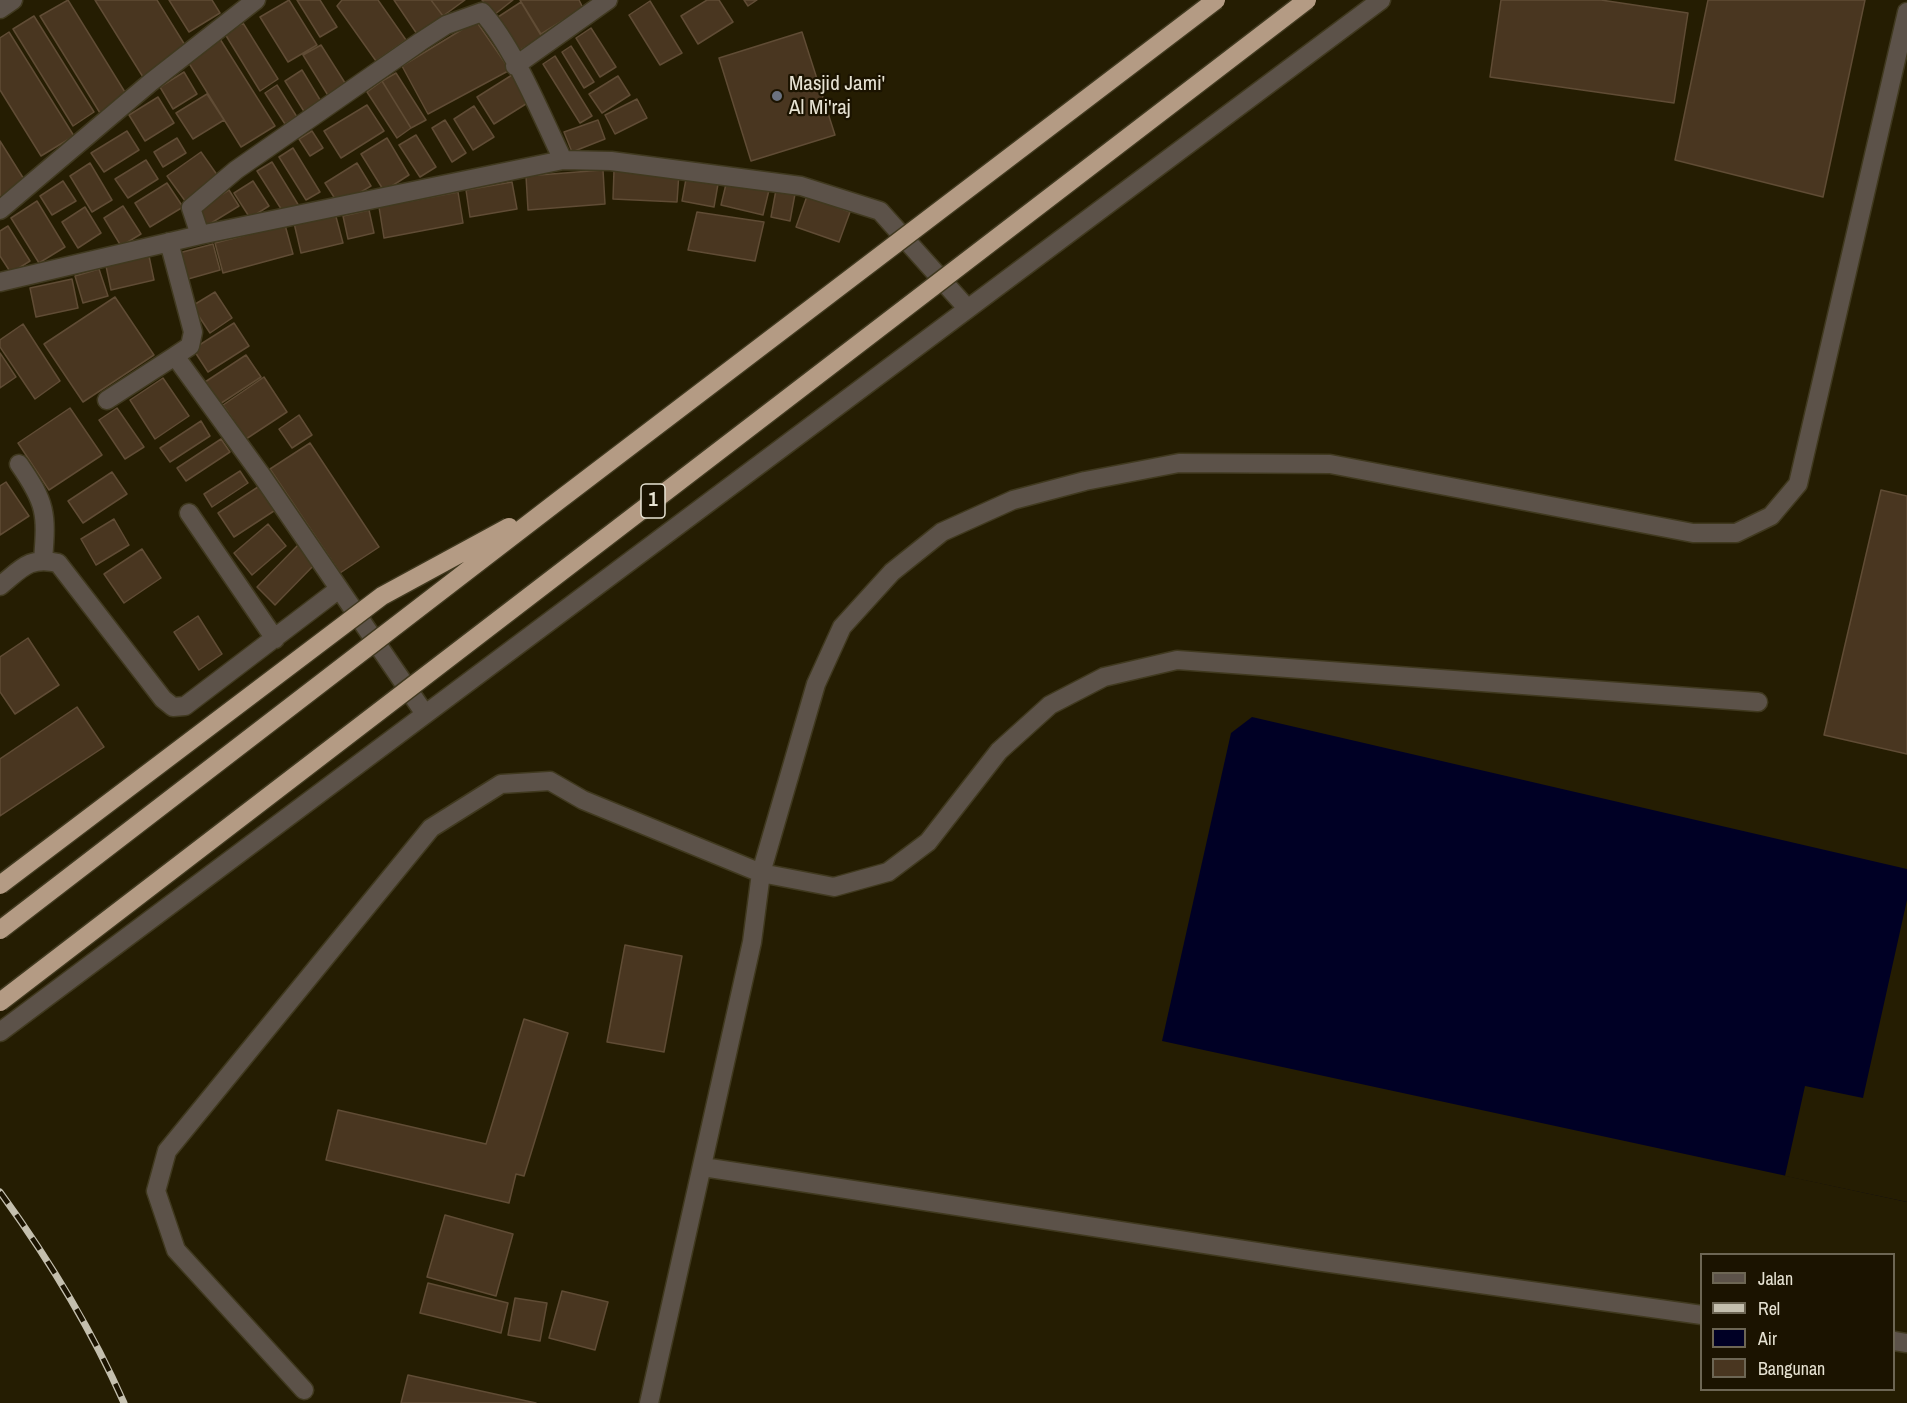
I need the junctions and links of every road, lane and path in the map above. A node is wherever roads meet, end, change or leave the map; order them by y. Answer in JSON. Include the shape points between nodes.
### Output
{"nodes":[{"id":1,"x":13,"y":0,"type":"edge"},
{"id":2,"x":256,"y":0,"type":"edge"},
{"id":3,"x":608,"y":0,"type":"edge"},
{"id":4,"x":1216,"y":0,"type":"edge"},
{"id":5,"x":1306,"y":0,"type":"edge"},
{"id":6,"x":1382,"y":0,"type":"edge"},
{"id":7,"x":478,"y":6,"type":"edge"},
{"id":8,"x":0,"y":9,"type":"edge"},
{"id":9,"x":1907,"y":12,"type":"edge"},
{"id":10,"x":515,"y":66,"type":"junction"},
{"id":11,"x":563,"y":160,"type":"junction"},
{"id":12,"x":0,"y":210,"type":"edge"},
{"id":13,"x":200,"y":235,"type":"junction"},
{"id":14,"x":169,"y":242,"type":"junction"},
{"id":15,"x":0,"y":282,"type":"edge"},
{"id":16,"x":967,"y":308,"type":"junction"},
{"id":17,"x":175,"y":356,"type":"junction"},
{"id":18,"x":107,"y":400,"type":"dead end"},
{"id":19,"x":19,"y":464,"type":"dead end"},
{"id":20,"x":558,"y":501,"type":"junction"},
{"id":21,"x":189,"y":513,"type":"dead end"},
{"id":22,"x":43,"y":560,"type":"junction"},
{"id":23,"x":0,"y":586,"type":"edge"},
{"id":24,"x":339,"y":590,"type":"junction"},
{"id":25,"x":275,"y":639,"type":"junction"},
{"id":26,"x":1758,"y":702,"type":"dead end"},
{"id":27,"x":425,"y":714,"type":"junction"},
{"id":28,"x":761,"y":873,"type":"junction"},
{"id":29,"x":0,"y":885,"type":"edge"},
{"id":30,"x":0,"y":930,"type":"edge"},
{"id":31,"x":0,"y":1002,"type":"edge"},
{"id":32,"x":0,"y":1032,"type":"edge"},
{"id":33,"x":703,"y":1167,"type":"junction"},
{"id":34,"x":1700,"y":1315,"type":"edge"},
{"id":35,"x":304,"y":1390,"type":"dead end"},
{"id":36,"x":649,"y":1403,"type":"edge"}],
"edges":[{"from":1,"to":8,"type":"street"},
{"from":2,"to":12,"type":"street","via":[[151,82]]},
{"from":3,"to":10,"type":"street"},
{"from":4,"to":20,"type":"highway","bridge":true},
{"from":5,"to":31,"type":"highway","number":"1","bridge":true},
{"from":6,"to":16,"type":"street"},
{"from":7,"to":10,"type":"street"},
{"from":7,"to":13,"type":"street","via":[[236,170],[191,208]]},
{"from":9,"to":28,"type":"street","via":[[1798,484],[1771,516],[1736,533],[1693,533],[1329,464],[1179,463],[1013,500],[942,532],[892,573],[842,627],[816,684]]},
{"from":10,"to":11,"type":"street"},
{"from":11,"to":13,"type":"street"},
{"from":11,"to":16,"type":"street","via":[[611,161],[801,186],[880,211]]},
{"from":13,"to":14,"type":"street"},
{"from":14,"to":15,"type":"street"},
{"from":14,"to":17,"type":"street","via":[[193,332],[189,346]]},
{"from":16,"to":27,"type":"street"},
{"from":17,"to":18,"type":"street"},
{"from":17,"to":24,"type":"street"},
{"from":19,"to":22,"type":"street","via":[[40,494],[45,532]]},
{"from":20,"to":29,"type":"highway","bridge":true,"via":[[382,596]]},
{"from":20,"to":30,"type":"highway","bridge":true},
{"from":21,"to":25,"type":"street"},
{"from":22,"to":23,"type":"street","via":[[28,563]]},
{"from":22,"to":25,"type":"street","via":[[58,563],[67,573],[163,699],[173,706],[185,706]]},
{"from":24,"to":25,"type":"street"},
{"from":24,"to":27,"type":"street"},
{"from":26,"to":28,"type":"street","via":[[1177,660],[1104,677],[1050,705],[999,752],[928,842],[888,872],[834,887]]},
{"from":27,"to":32,"type":"street"},
{"from":28,"to":33,"type":"street","via":[[752,942]]},
{"from":28,"to":35,"type":"street","via":[[583,800],[550,781],[501,784],[431,828],[167,1151],[156,1191],[176,1250]]},
{"from":33,"to":34,"type":"street","via":[[1309,1260]]},
{"from":33,"to":36,"type":"street"}]}
